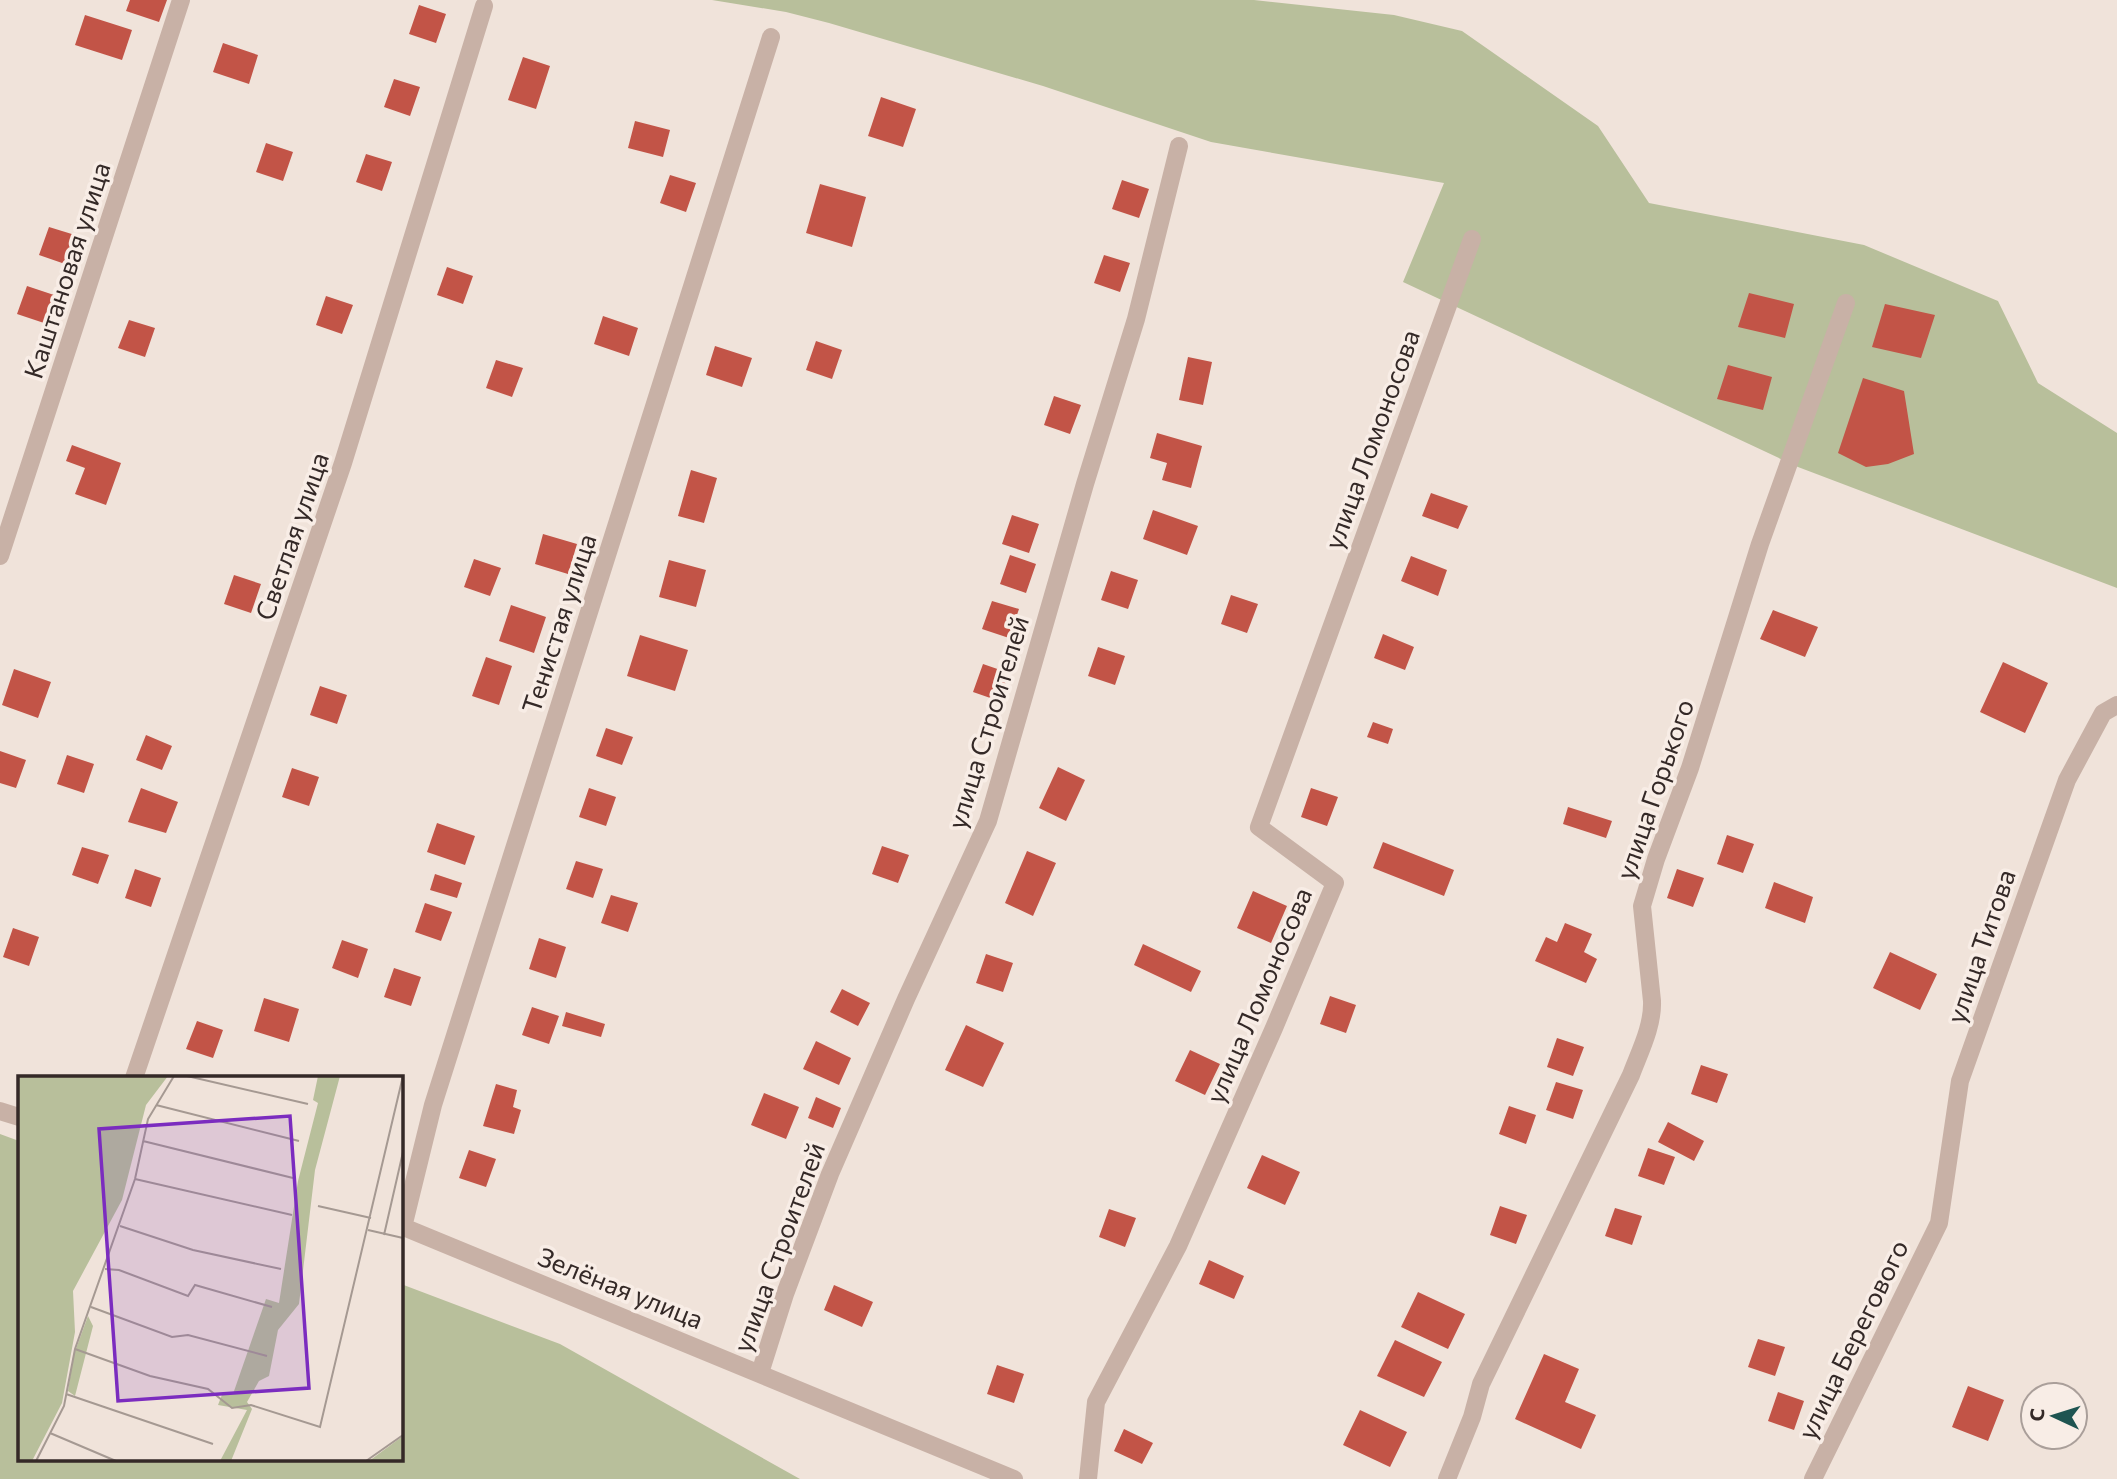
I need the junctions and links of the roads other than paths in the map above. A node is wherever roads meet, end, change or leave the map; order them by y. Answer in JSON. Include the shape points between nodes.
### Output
{"nodes":[{"id":1,"x":181,"y":0,"type":"edge"},
{"id":2,"x":484,"y":6,"type":"dead end"},
{"id":3,"x":771,"y":37,"type":"dead end"},
{"id":4,"x":1178,"y":146,"type":"dead end"},
{"id":5,"x":1472,"y":239,"type":"dead end"},
{"id":6,"x":1846,"y":303,"type":"dead end"},
{"id":7,"x":0,"y":556,"type":"edge"},
{"id":8,"x":2117,"y":705,"type":"edge"},
{"id":9,"x":135,"y":1076,"type":"edge"},
{"id":10,"x":0,"y":1111,"type":"edge"},
{"id":11,"x":18,"y":1117,"type":"edge"},
{"id":12,"x":1939,"y":1223,"type":"joint"},
{"id":13,"x":402,"y":1226,"type":"edge"},
{"id":14,"x":760,"y":1373,"type":"junction"},
{"id":15,"x":1014,"y":1479,"type":"edge"},
{"id":16,"x":1088,"y":1479,"type":"edge"},
{"id":17,"x":1447,"y":1479,"type":"edge"},
{"id":18,"x":1813,"y":1479,"type":"edge"}],
"edges":[{"from":1,"to":7,"type":"street","name":"Каштановая улица"},
{"from":2,"to":9,"type":"street","name":"Светлая улица","via":[[343,463]]},
{"from":3,"to":13,"type":"street","name":"Тенистая улица","via":[[433,1105]]},
{"from":4,"to":14,"type":"street","name":"улица Строителей","via":[[1136,319],[988,821],[830,1174]]},
{"from":5,"to":16,"type":"street","name":"улица Ломоносова","via":[[1259,827],[1335,883],[1178,1246],[1096,1402]]},
{"from":6,"to":17,"type":"street","name":"улица Горького","via":[[1760,544],[1643,906],[1653,1014],[1631,1075],[1481,1384]]},
{"from":8,"to":12,"type":"street","name":"улица Титова","via":[[2104,713],[2067,780],[1960,1081]]},
{"from":10,"to":11,"type":"street"},
{"from":12,"to":18,"type":"street","name":"улица Берегового"},
{"from":13,"to":14,"type":"street","name":"Зелёная улица"},
{"from":14,"to":15,"type":"street","name":"Зелёная улица"}]}
